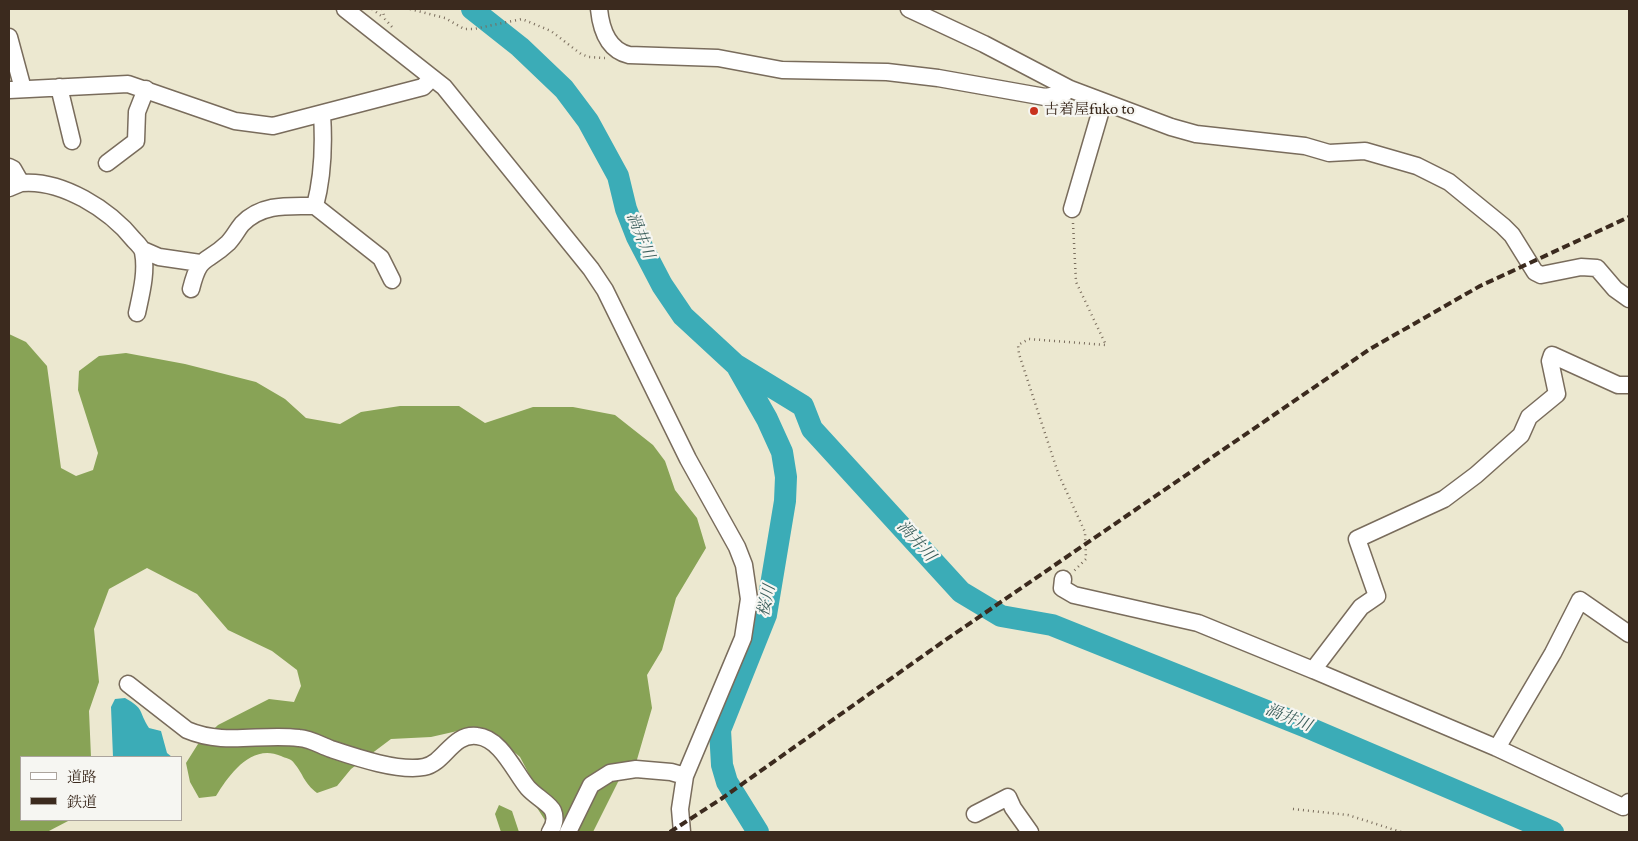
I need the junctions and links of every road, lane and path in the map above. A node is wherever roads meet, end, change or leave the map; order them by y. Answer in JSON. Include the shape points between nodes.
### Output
{"nodes":[{"id":1,"x":346,"y":9,"type":"edge"},
{"id":2,"x":372,"y":9,"type":"edge"},
{"id":3,"x":410,"y":9,"type":"edge"},
{"id":4,"x":599,"y":9,"type":"edge"},
{"id":5,"x":909,"y":9,"type":"edge"},
{"id":6,"x":385,"y":19,"type":"dead end"},
{"id":7,"x":9,"y":37,"type":"edge"},
{"id":8,"x":618,"y":52,"type":"junction"},
{"id":9,"x":432,"y":78,"type":"junction"},
{"id":10,"x":59,"y":87,"type":"junction"},
{"id":11,"x":1070,"y":89,"type":"junction"},
{"id":12,"x":16,"y":90,"type":"edge"},
{"id":13,"x":146,"y":90,"type":"junction"},
{"id":14,"x":1103,"y":103,"type":"junction"},
{"id":15,"x":322,"y":114,"type":"junction"},
{"id":16,"x":72,"y":141,"type":"dead end"},
{"id":17,"x":106,"y":163,"type":"dead end"},
{"id":18,"x":9,"y":167,"type":"edge"},
{"id":19,"x":15,"y":186,"type":"edge"},
{"id":20,"x":315,"y":206,"type":"junction"},
{"id":21,"x":1072,"y":209,"type":"joint"},
{"id":22,"x":143,"y":250,"type":"junction"},
{"id":23,"x":200,"y":263,"type":"junction"},
{"id":24,"x":392,"y":280,"type":"dead end"},
{"id":25,"x":191,"y":289,"type":"dead end"},
{"id":26,"x":1629,"y":299,"type":"edge"},
{"id":27,"x":138,"y":314,"type":"dead end"},
{"id":28,"x":1629,"y":385,"type":"edge"},
{"id":29,"x":1063,"y":579,"type":"joint"},
{"id":30,"x":1629,"y":634,"type":"edge"},
{"id":31,"x":1313,"y":670,"type":"junction"},
{"id":32,"x":128,"y":684,"type":"dead end"},
{"id":33,"x":1497,"y":748,"type":"junction"},
{"id":34,"x":685,"y":776,"type":"junction"},
{"id":35,"x":1627,"y":806,"type":"edge"},
{"id":36,"x":1293,"y":809,"type":"dead end"},
{"id":37,"x":975,"y":814,"type":"dead end"},
{"id":38,"x":550,"y":832,"type":"edge"},
{"id":39,"x":568,"y":832,"type":"edge"},
{"id":40,"x":682,"y":832,"type":"edge"},
{"id":41,"x":1030,"y":832,"type":"edge"},
{"id":42,"x":1402,"y":832,"type":"edge"}],
"edges":[{"from":1,"to":9,"type":"street"},
{"from":2,"to":6,"type":"path"},
{"from":3,"to":8,"type":"path","via":[[445,18],[464,29],[522,19],[551,31],[589,57],[606,58]]},
{"from":4,"to":8,"type":"street","via":[[604,33]]},
{"from":5,"to":11,"type":"street"},
{"from":7,"to":12,"type":"street"},
{"from":8,"to":11,"type":"street","via":[[629,56],[718,58],[782,70],[887,72],[1045,96],[1063,94]]},
{"from":9,"to":15,"type":"street","via":[[422,87]]},
{"from":9,"to":34,"type":"street","via":[[450,95],[605,290],[688,459],[737,547],[747,582],[747,618],[742,638]]},
{"from":10,"to":12,"type":"street"},
{"from":10,"to":13,"type":"street","via":[[121,84]]},
{"from":10,"to":16,"type":"street"},
{"from":11,"to":14,"type":"street"},
{"from":13,"to":15,"type":"street","via":[[247,124],[281,125]]},
{"from":13,"to":17,"type":"street","via":[[137,112],[136,140]]},
{"from":14,"to":21,"type":"street"},
{"from":14,"to":26,"type":"street","via":[[1196,134],[1305,146],[1328,153],[1365,151],[1417,166],[1449,182],[1504,226],[1535,272],[1541,275],[1581,267],[1598,268],[1614,289]]},
{"from":15,"to":20,"type":"street","via":[[322,165]]},
{"from":18,"to":19,"type":"street","via":[[13,169]]},
{"from":19,"to":22,"type":"street","via":[[41,184],[84,199],[127,230]]},
{"from":20,"to":23,"type":"street","via":[[278,206],[258,211],[242,224],[228,243]]},
{"from":20,"to":24,"type":"street","via":[[381,258]]},
{"from":21,"to":29,"type":"path","via":[[1076,282],[1106,345],[1028,339],[1018,344],[1058,473],[1085,532],[1086,559]]},
{"from":22,"to":23,"type":"street","via":[[159,257]]},
{"from":22,"to":27,"type":"street","via":[[143,285]]},
{"from":23,"to":25,"type":"street"},
{"from":28,"to":31,"type":"street","via":[[1618,385],[1552,355],[1550,361],[1557,394],[1529,417],[1520,435],[1444,499],[1356,539],[1377,596],[1361,607]]},
{"from":29,"to":31,"type":"street","via":[[1062,588],[1074,595],[1198,623]]},
{"from":30,"to":33,"type":"street","via":[[1580,600]]},
{"from":31,"to":33,"type":"street"},
{"from":32,"to":38,"type":"street","via":[[187,730],[197,734],[217,739],[298,738],[404,767],[423,767],[437,762],[452,745],[466,736],[478,736],[504,753],[526,786],[540,801],[550,806],[554,814],[554,826]]},
{"from":33,"to":35,"type":"street"},
{"from":34,"to":39,"type":"street","via":[[636,769],[610,773],[591,785]]},
{"from":34,"to":40,"type":"street","via":[[680,809]]},
{"from":36,"to":42,"type":"path","via":[[1348,815]]},
{"from":37,"to":41,"type":"street","via":[[1008,797]]}]}
